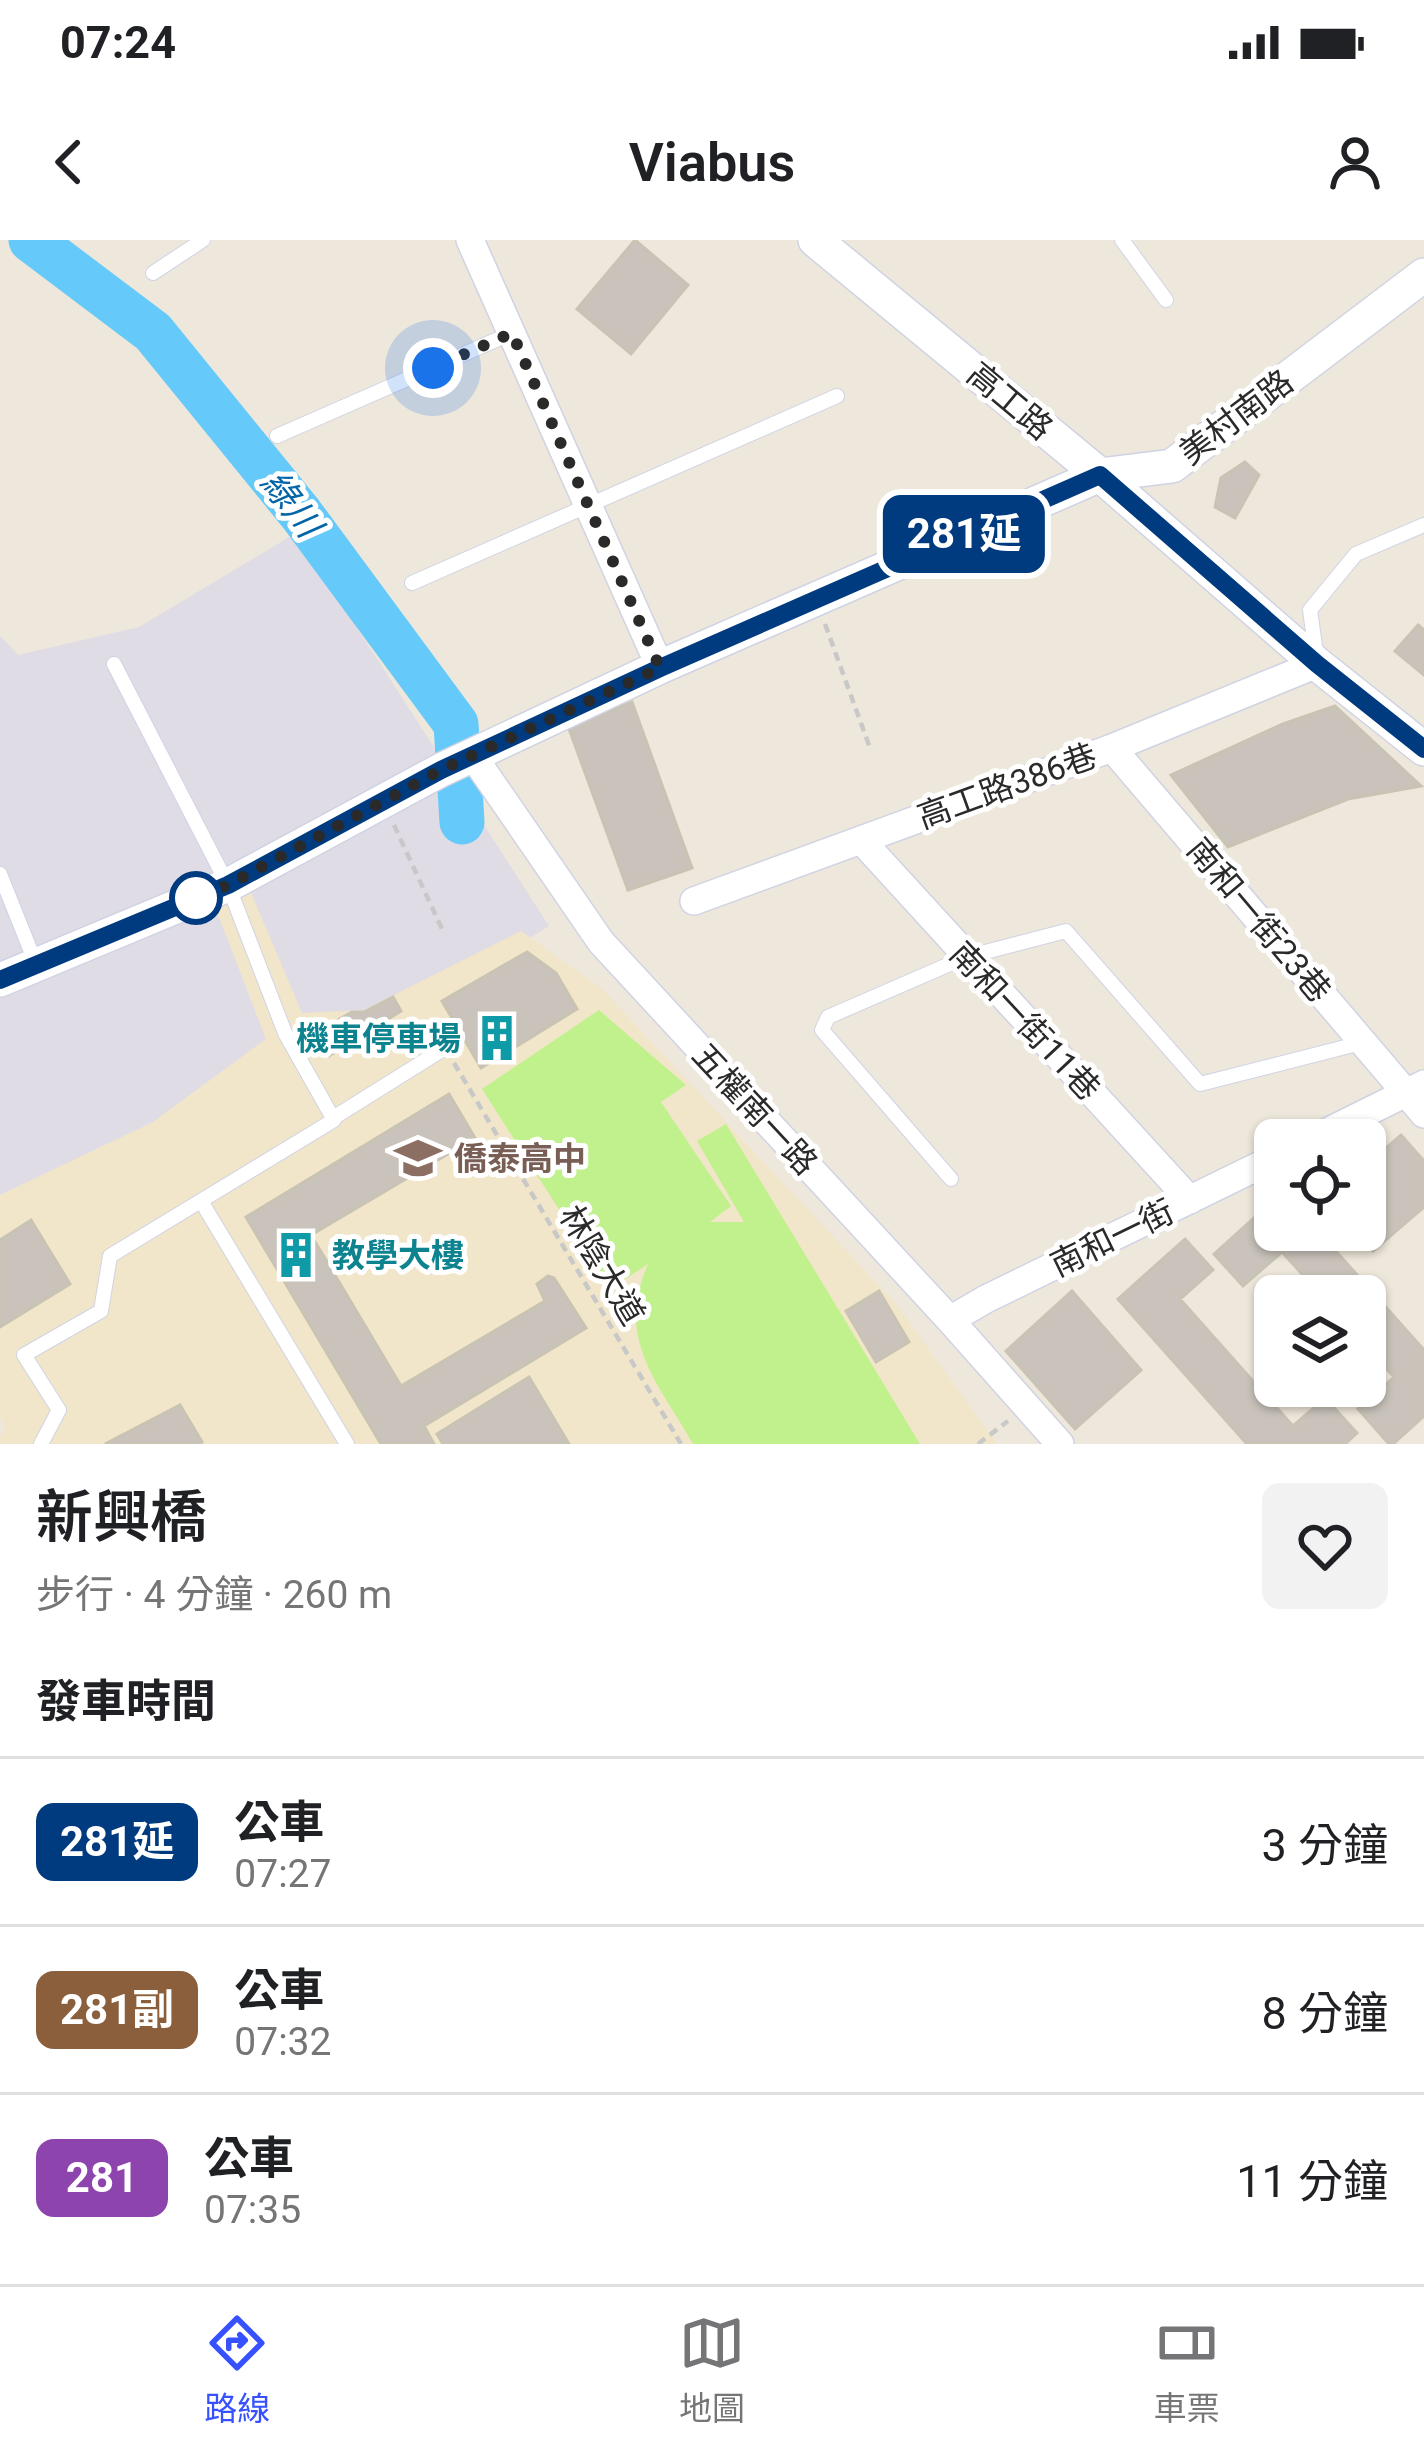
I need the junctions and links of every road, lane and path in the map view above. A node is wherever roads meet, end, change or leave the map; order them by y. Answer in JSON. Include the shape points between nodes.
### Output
{"nodes":[{"id":1,"x":203,"y":240,"type":"edge"},
{"id":2,"x":470,"y":240,"type":"edge"},
{"id":3,"x":815,"y":240,"type":"edge"},
{"id":4,"x":1123,"y":240,"type":"edge"},
{"id":5,"x":153,"y":273,"type":"dead end"},
{"id":6,"x":1424,"y":275,"type":"edge"},
{"id":7,"x":1166,"y":300,"type":"dead end"},
{"id":8,"x":512,"y":333,"type":"junction"},
{"id":9,"x":837,"y":396,"type":"dead end"},
{"id":10,"x":277,"y":436,"type":"dead end"},
{"id":11,"x":1100,"y":475,"type":"junction"},
{"id":12,"x":588,"y":505,"type":"junction"},
{"id":13,"x":1424,"y":525,"type":"edge"},
{"id":14,"x":412,"y":583,"type":"dead end"},
{"id":15,"x":816,"y":599,"type":"junction"},
{"id":16,"x":114,"y":664,"type":"dead end"},
{"id":17,"x":1317,"y":664,"type":"junction"},
{"id":18,"x":660,"y":668,"type":"junction"},
{"id":19,"x":869,"y":748,"type":"dead end"},
{"id":20,"x":1112,"y":748,"type":"junction"},
{"id":21,"x":1424,"y":749,"type":"edge"},
{"id":22,"x":486,"y":750,"type":"junction"},
{"id":23,"x":383,"y":802,"type":"junction"},
{"id":24,"x":861,"y":840,"type":"junction"},
{"id":25,"x":0,"y":874,"type":"edge"},
{"id":26,"x":228,"y":885,"type":"junction"},
{"id":27,"x":694,"y":902,"type":"dead end"},
{"id":28,"x":442,"y":929,"type":"dead end"},
{"id":29,"x":966,"y":957,"type":"junction"},
{"id":30,"x":36,"y":964,"type":"junction"},
{"id":31,"x":0,"y":980,"type":"edge"},
{"id":32,"x":1363,"y":1042,"type":"junction"},
{"id":33,"x":445,"y":1048,"type":"joint"},
{"id":34,"x":1418,"y":1097,"type":"edge"},
{"id":35,"x":333,"y":1118,"type":"junction"},
{"id":36,"x":1363,"y":1119,"type":"edge"},
{"id":37,"x":1254,"y":1168,"type":"edge"},
{"id":38,"x":951,"y":1179,"type":"dead end"},
{"id":39,"x":1190,"y":1200,"type":"junction"},
{"id":40,"x":201,"y":1201,"type":"junction"},
{"id":41,"x":950,"y":1320,"type":"junction"},
{"id":42,"x":1027,"y":1406,"type":"junction"},
{"id":43,"x":41,"y":1444,"type":"edge"},
{"id":44,"x":346,"y":1444,"type":"edge"},
{"id":45,"x":681,"y":1444,"type":"edge"},
{"id":46,"x":978,"y":1444,"type":"edge"},
{"id":47,"x":1060,"y":1444,"type":"edge"}],
"edges":[{"from":1,"to":5,"type":"lane"},
{"from":2,"to":8,"type":"street"},
{"from":3,"to":11,"type":"street","name":"高工路"},
{"from":4,"to":7,"type":"lane"},
{"from":6,"to":11,"type":"street","name":"美村南路","via":[[1172,466]]},
{"from":8,"to":10,"type":"lane"},
{"from":8,"to":12,"type":"street"},
{"from":9,"to":12,"type":"lane"},
{"from":11,"to":15,"type":"street","name":"美村南路"},
{"from":11,"to":17,"type":"street","name":"高工路"},
{"from":12,"to":14,"type":"lane"},
{"from":12,"to":18,"type":"street"},
{"from":13,"to":17,"type":"lane","via":[[1356,554],[1310,610]]},
{"from":15,"to":18,"type":"street","name":"美村南路"},
{"from":15,"to":19,"type":"path"},
{"from":16,"to":26,"type":"lane"},
{"from":17,"to":20,"type":"street","name":"高工路386巷"},
{"from":17,"to":21,"type":"street","name":"高工路"},
{"from":18,"to":22,"type":"street","name":"美村南路"},
{"from":20,"to":24,"type":"street","name":"高工路386巷"},
{"from":20,"to":32,"type":"street","name":"南和一街23巷"},
{"from":22,"to":23,"type":"street","name":"美村南路"},
{"from":22,"to":41,"type":"street","name":"五權南一路","via":[[601,942]]},
{"from":23,"to":26,"type":"street","name":"美村南路"},
{"from":23,"to":28,"type":"path"},
{"from":24,"to":27,"type":"street","name":"高工路386巷"},
{"from":24,"to":29,"type":"street","name":"南和一街11巷"},
{"from":25,"to":30,"type":"lane"},
{"from":26,"to":30,"type":"street","name":"美村南路"},
{"from":26,"to":35,"type":"lane","via":[[285,1033]]},
{"from":29,"to":32,"type":"lane","via":[[1066,932],[1200,1084]]},
{"from":29,"to":38,"type":"lane","via":[[828,1017],[822,1030]]},
{"from":29,"to":39,"type":"street","name":"南和一街11巷"},
{"from":30,"to":31,"type":"street","name":"美村南路"},
{"from":32,"to":34,"type":"street","name":"南和一街23巷"},
{"from":33,"to":35,"type":"lane"},
{"from":33,"to":45,"type":"path","name":"林陰大道"},
{"from":34,"to":36,"type":"street"},
{"from":35,"to":40,"type":"lane"},
{"from":37,"to":39,"type":"street","name":"南和一街"},
{"from":39,"to":41,"type":"street","name":"南和一街"},
{"from":40,"to":43,"type":"lane","via":[[110,1256],[101,1311],[24,1355],[59,1410]]},
{"from":40,"to":44,"type":"lane"},
{"from":41,"to":42,"type":"street","name":"五權南一路"},
{"from":42,"to":46,"type":"path"},
{"from":42,"to":47,"type":"street","name":"五權南一路"}]}
